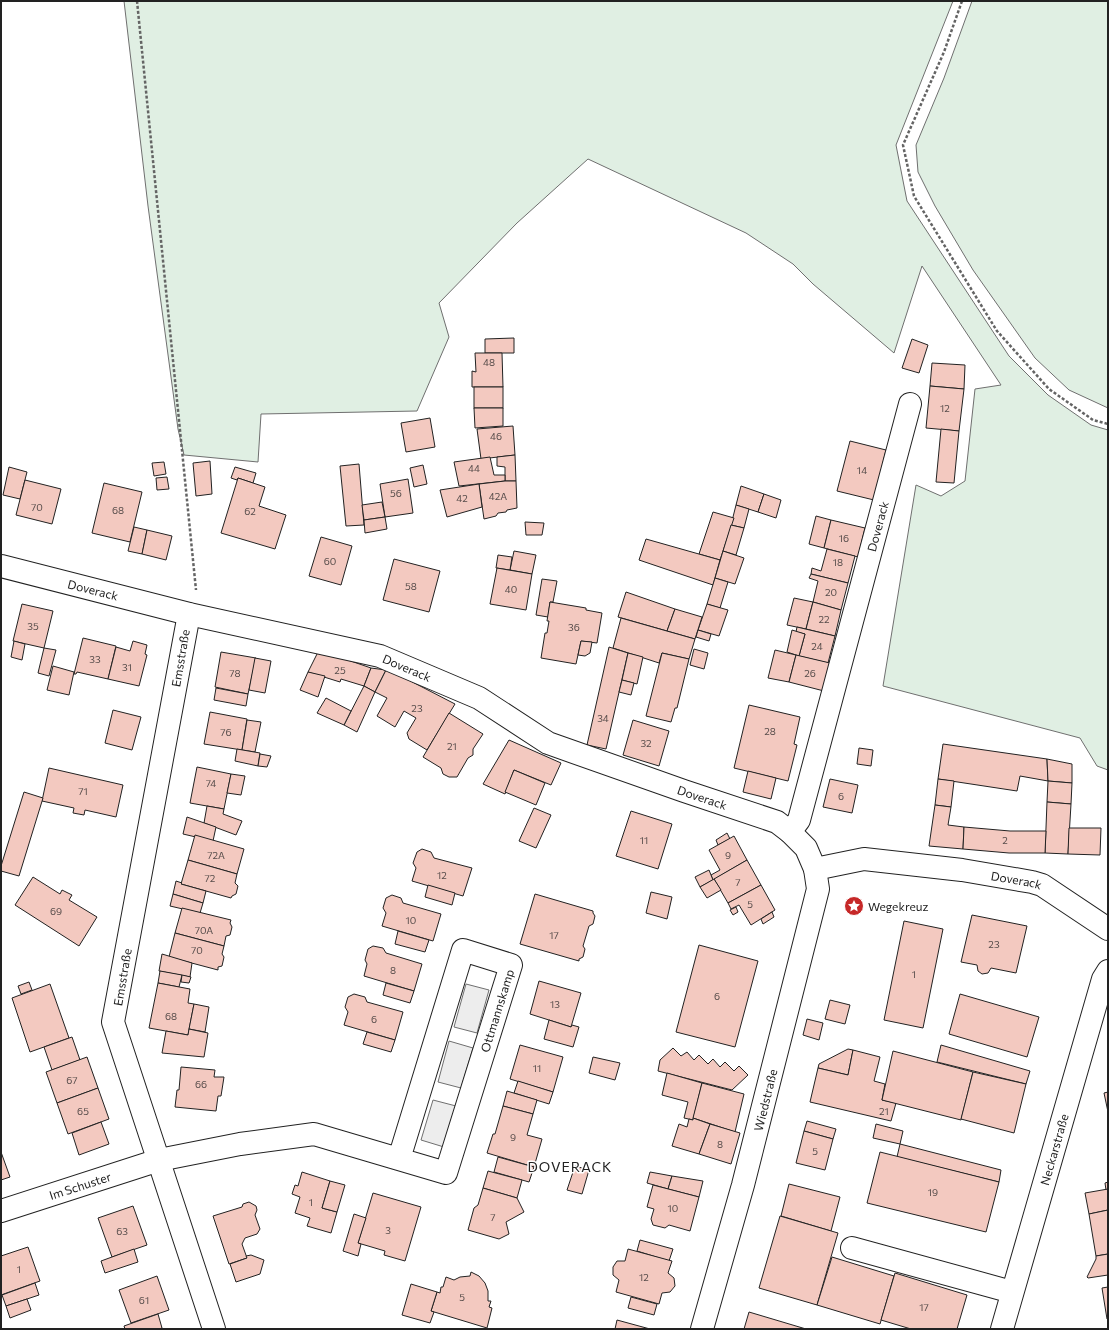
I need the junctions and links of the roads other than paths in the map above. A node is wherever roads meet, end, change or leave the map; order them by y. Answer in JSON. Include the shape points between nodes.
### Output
{"nodes":[{"id":1,"x":910,"y":404,"type":"dead end"},
{"id":2,"x":1,"y":566,"type":"edge"},
{"id":3,"x":193,"y":615,"type":"junction"},
{"id":4,"x":790,"y":832,"type":"junction"},
{"id":5,"x":815,"y":869,"type":"junction"},
{"id":6,"x":1108,"y":929,"type":"edge"},
{"id":7,"x":1108,"y":971,"type":"edge"},
{"id":8,"x":399,"y":1159,"type":"junction"},
{"id":9,"x":159,"y":1160,"type":"junction"},
{"id":10,"x":1,"y":1211,"type":"edge"},
{"id":11,"x":852,"y":1248,"type":"dead end"},
{"id":12,"x":1012,"y":1292,"type":"junction"},
{"id":13,"x":214,"y":1329,"type":"edge"},
{"id":14,"x":702,"y":1329,"type":"edge"},
{"id":15,"x":1002,"y":1329,"type":"edge"}],
"edges":[{"from":1,"to":4,"type":"street","name":"Doverack","via":[[799,820]]},
{"from":2,"to":3,"type":"street","name":"Doverack"},
{"from":3,"to":4,"type":"street","name":"Doverack","via":[[380,656],[479,698],[548,743],[777,822]]},
{"from":3,"to":9,"type":"street","name":"Emsstraße","via":[[113,1022]]},
{"from":4,"to":5,"type":"street","name":"Doverack","via":[[806,848]]},
{"from":5,"to":6,"type":"street","name":"Doverack","via":[[864,859],[962,870],[1032,882],[1042,885]]},
{"from":5,"to":14,"type":"street","name":"Wiedstraße","via":[[818,888],[743,1185]]},
{"from":7,"to":12,"type":"street","name":"Neckarstraße","via":[[1101,985]]},
{"from":8,"to":8,"type":"street","name":"Ottmannskamp","via":[[446,1173],[511,965],[463,950]]},
{"from":8,"to":9,"type":"street","name":"Ottmannskamp","via":[[314,1134],[240,1144]]},
{"from":9,"to":10,"type":"street","name":"Im Schuster"},
{"from":9,"to":13,"type":"street","name":"Emsstraße"},
{"from":11,"to":12,"type":"street"},
{"from":12,"to":15,"type":"street","name":"Neckarstraße"}]}
